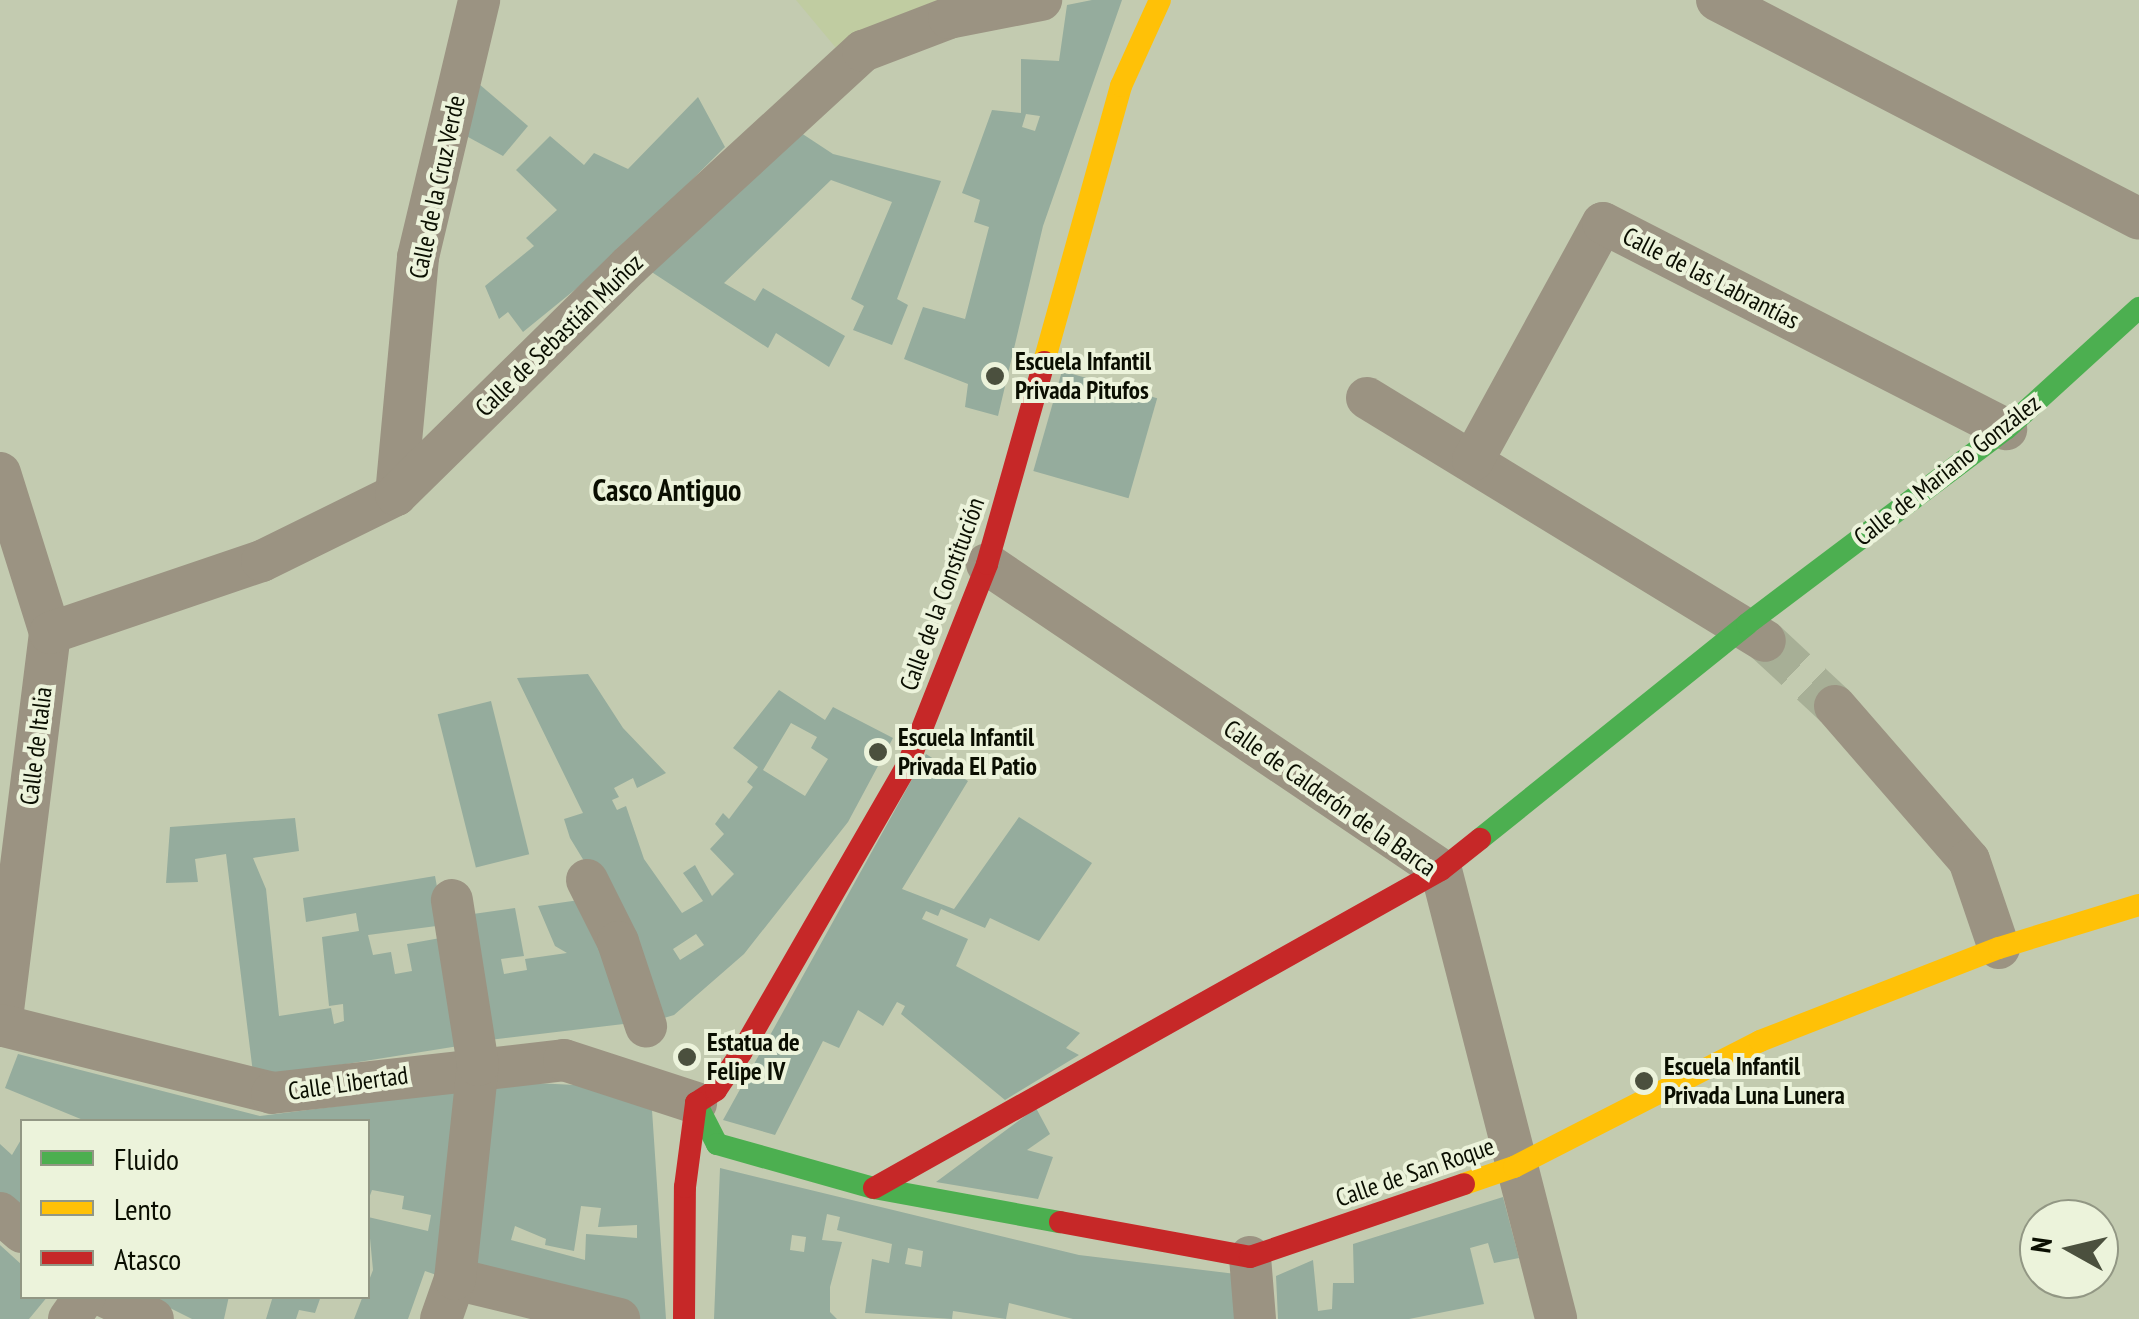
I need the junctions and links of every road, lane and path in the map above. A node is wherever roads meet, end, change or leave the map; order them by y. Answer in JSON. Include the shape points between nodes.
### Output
{"nodes":[{"id":1,"x":478,"y":0,"type":"edge"},
{"id":2,"x":1041,"y":0,"type":"edge"},
{"id":3,"x":1160,"y":0,"type":"edge"},
{"id":4,"x":1717,"y":0,"type":"edge"},
{"id":5,"x":2139,"y":220,"type":"edge"},
{"id":6,"x":2139,"y":308,"type":"edge"},
{"id":7,"x":1367,"y":398,"type":"dead end"},
{"id":8,"x":2006,"y":429,"type":"junction"},
{"id":9,"x":1473,"y":460,"type":"junction"},
{"id":10,"x":0,"y":473,"type":"edge"},
{"id":11,"x":396,"y":496,"type":"junction"},
{"id":12,"x":987,"y":564,"type":"junction"},
{"id":13,"x":1756,"y":632,"type":"junction"},
{"id":14,"x":50,"y":634,"type":"junction"},
{"id":15,"x":1835,"y":706,"type":"tunnel mouth"},
{"id":16,"x":1441,"y":870,"type":"junction"},
{"id":17,"x":587,"y":880,"type":"dead end"},
{"id":18,"x":452,"y":900,"type":"dead end"},
{"id":19,"x":2139,"y":905,"type":"edge"},
{"id":20,"x":1999,"y":948,"type":"junction"},
{"id":21,"x":0,"y":1026,"type":"edge"},
{"id":22,"x":646,"y":1026,"type":"dead end"},
{"id":23,"x":478,"y":1065,"type":"junction"},
{"id":24,"x":696,"y":1103,"type":"junction"},
{"id":25,"x":1514,"y":1167,"type":"junction"},
{"id":26,"x":874,"y":1188,"type":"junction"},
{"id":27,"x":0,"y":1213,"type":"edge"},
{"id":28,"x":20,"y":1230,"type":"edge"},
{"id":29,"x":1250,"y":1257,"type":"junction"},
{"id":30,"x":110,"y":1299,"type":"edge"},
{"id":31,"x":448,"y":1299,"type":"edge"},
{"id":32,"x":153,"y":1319,"type":"edge"},
{"id":33,"x":619,"y":1319,"type":"edge"},
{"id":34,"x":684,"y":1319,"type":"edge"},
{"id":35,"x":1255,"y":1319,"type":"edge"},
{"id":36,"x":1556,"y":1319,"type":"edge"}],
"edges":[{"from":1,"to":11,"type":"street","name":"Calle de la Cruz Verde","via":[[418,257]]},
{"from":2,"to":11,"type":"street","name":"Calle de Sebastián Muñoz","via":[[949,18],[863,50]]},
{"from":3,"to":12,"type":"street","name":"Calle de la Constitución","via":[[1121,86]]},
{"from":4,"to":5,"type":"street"},
{"from":6,"to":8,"type":"street","name":"Calle de Mariano González"},
{"from":7,"to":9,"type":"street"},
{"from":8,"to":9,"type":"street","name":"Calle de las Labrantías","via":[[1602,223]]},
{"from":8,"to":13,"type":"street","name":"Calle de Mariano González"},
{"from":9,"to":13,"type":"street"},
{"from":10,"to":14,"type":"street","name":"Calle de Italia"},
{"from":11,"to":14,"type":"street","name":"Calle de Sebastián Muñoz","via":[[262,562]]},
{"from":12,"to":16,"type":"street","name":"Calle de Calderón de la Barca"},
{"from":12,"to":24,"type":"street","name":"Calle de la Constitución","via":[[908,764],[741,1053],[716,1090]]},
{"from":13,"to":16,"type":"street","name":"Calle de Mariano González"},
{"from":14,"to":21,"type":"street","name":"Calle de Italia"},
{"from":15,"to":20,"type":"street","via":[[1969,860]]},
{"from":16,"to":25,"type":"street","name":"Calle de Calderón de la Barca"},
{"from":16,"to":26,"type":"street","name":"Calle de Mariano González"},
{"from":17,"to":22,"type":"street","via":[[618,942]]},
{"from":18,"to":23,"type":"street"},
{"from":19,"to":20,"type":"street","name":"Calle de San Roque"},
{"from":20,"to":25,"type":"street","name":"Calle de San Roque","via":[[1760,1041]]},
{"from":21,"to":23,"type":"street","name":"Calle Libertad","via":[[272,1093]]},
{"from":23,"to":24,"type":"street","name":"Calle Libertad","via":[[564,1060]]},
{"from":23,"to":31,"type":"street"},
{"from":24,"to":26,"type":"street","name":"Calle de San Roque","via":[[717,1144]]},
{"from":24,"to":34,"type":"street","via":[[685,1187]]},
{"from":25,"to":29,"type":"street","name":"Calle de San Roque"},
{"from":25,"to":36,"type":"street","name":"Calle de Calderón de la Barca"},
{"from":26,"to":29,"type":"street","name":"Calle de San Roque"},
{"from":27,"to":28,"type":"street"},
{"from":29,"to":35,"type":"street"},
{"from":30,"to":32,"type":"street"},
{"from":31,"to":33,"type":"street"}]}
